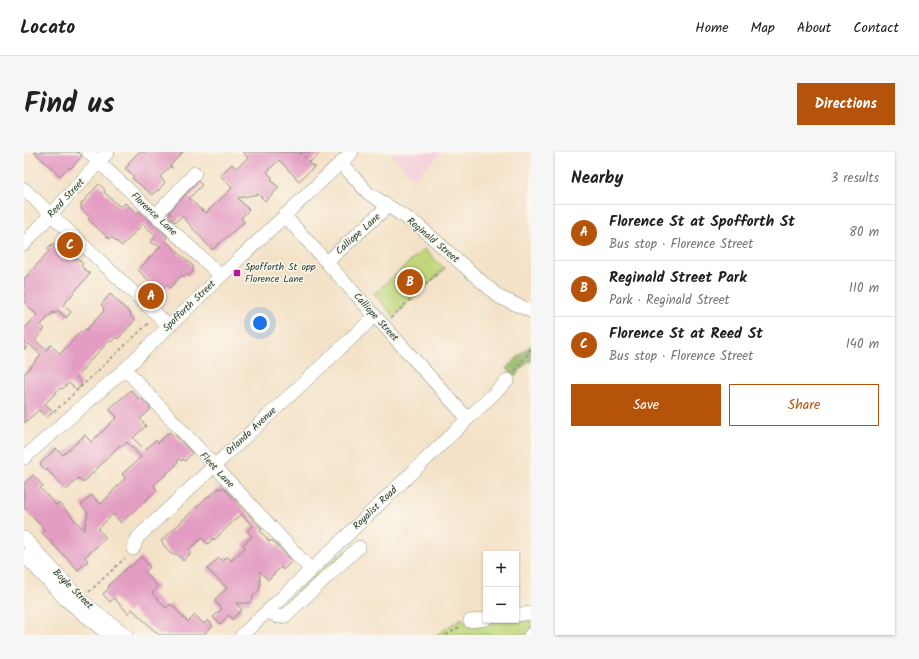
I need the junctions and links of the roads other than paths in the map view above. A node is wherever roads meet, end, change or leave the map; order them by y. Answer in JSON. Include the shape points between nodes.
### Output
{"nodes":[{"id":1,"x":88,"y":152,"type":"edge"},
{"id":2,"x":108,"y":152,"type":"edge"},
{"id":3,"x":352,"y":152,"type":"edge"},
{"id":4,"x":98,"y":162,"type":"junction"},
{"id":5,"x":341,"y":163,"type":"junction"},
{"id":6,"x":195,"y":173,"type":"dead end"},
{"id":7,"x":24,"y":189,"type":"edge"},
{"id":8,"x":388,"y":206,"type":"junction"},
{"id":9,"x":51,"y":215,"type":"junction"},
{"id":10,"x":156,"y":215,"type":"junction"},
{"id":11,"x":284,"y":216,"type":"junction"},
{"id":12,"x":24,"y":244,"type":"edge"},
{"id":13,"x":327,"y":262,"type":"junction"},
{"id":14,"x":220,"y":276,"type":"junction"},
{"id":15,"x":531,"y":311,"type":"edge"},
{"id":16,"x":379,"y":321,"type":"junction"},
{"id":17,"x":169,"y":326,"type":"junction"},
{"id":18,"x":124,"y":369,"type":"junction"},
{"id":19,"x":508,"y":380,"type":"road end"},
{"id":20,"x":468,"y":419,"type":"junction"},
{"id":21,"x":24,"y":458,"type":"edge"},
{"id":22,"x":213,"y":466,"type":"junction"},
{"id":23,"x":24,"y":538,"type":"edge"},
{"id":24,"x":359,"y":547,"type":"dead end"},
{"id":25,"x":134,"y":549,"type":"road end"},
{"id":26,"x":24,"y":554,"type":"edge"},
{"id":27,"x":311,"y":570,"type":"junction"},
{"id":28,"x":267,"y":611,"type":"junction"},
{"id":29,"x":531,"y":613,"type":"edge"},
{"id":30,"x":519,"y":615,"type":"edge"},
{"id":31,"x":483,"y":619,"type":"edge"},
{"id":32,"x":470,"y":621,"type":"road end"},
{"id":33,"x":109,"y":635,"type":"edge"},
{"id":34,"x":126,"y":635,"type":"edge"},
{"id":35,"x":242,"y":635,"type":"edge"}],
"edges":[{"from":1,"to":4,"type":"street","name":"Florence Lane"},
{"from":2,"to":4,"type":"street","name":"Reed Street"},
{"from":3,"to":5,"type":"street","name":"Spofforth Street"},
{"from":4,"to":9,"type":"street","name":"Reed Street"},
{"from":4,"to":10,"type":"street","name":"Florence Lane"},
{"from":5,"to":8,"type":"street","name":"Reginald Street","via":[[368,193]]},
{"from":5,"to":11,"type":"street","name":"Spofforth Street"},
{"from":6,"to":10,"type":"street"},
{"from":7,"to":9,"type":"street"},
{"from":8,"to":13,"type":"street","name":"Calliope Lane"},
{"from":8,"to":15,"type":"street","name":"Reginald Street","via":[[419,226],[499,297]]},
{"from":9,"to":12,"type":"street","name":"Reed Street"},
{"from":9,"to":17,"type":"street"},
{"from":10,"to":14,"type":"street","name":"Florence Lane"},
{"from":11,"to":13,"type":"street","name":"Calliope Street"},
{"from":11,"to":14,"type":"street","name":"Spofforth Street"},
{"from":13,"to":16,"type":"street","name":"Calliope Street"},
{"from":14,"to":17,"type":"street","name":"Spofforth Street"},
{"from":16,"to":20,"type":"street","name":"Calliope Street"},
{"from":16,"to":22,"type":"street","name":"Orlando Avenue"},
{"from":17,"to":18,"type":"street","name":"Spofforth Street"},
{"from":18,"to":21,"type":"street","name":"Spofforth Street"},
{"from":18,"to":22,"type":"street","name":"Fleet Lane"},
{"from":19,"to":20,"type":"street","name":"Royalist Road"},
{"from":20,"to":27,"type":"street","name":"Royalist Road"},
{"from":22,"to":25,"type":"street","name":"Orlando Avenue","via":[[138,537]]},
{"from":22,"to":27,"type":"street","name":"Fleet Lane"},
{"from":23,"to":34,"type":"street","name":"Boyle Street","via":[[81,600]]},
{"from":24,"to":28,"type":"street","via":[[286,616],[278,617]]},
{"from":26,"to":33,"type":"street","via":[[65,599]]},
{"from":27,"to":28,"type":"street","name":"Royalist Road"},
{"from":28,"to":35,"type":"street","name":"Royalist Road"},
{"from":29,"to":30,"type":"street"},
{"from":31,"to":32,"type":"street"}]}
